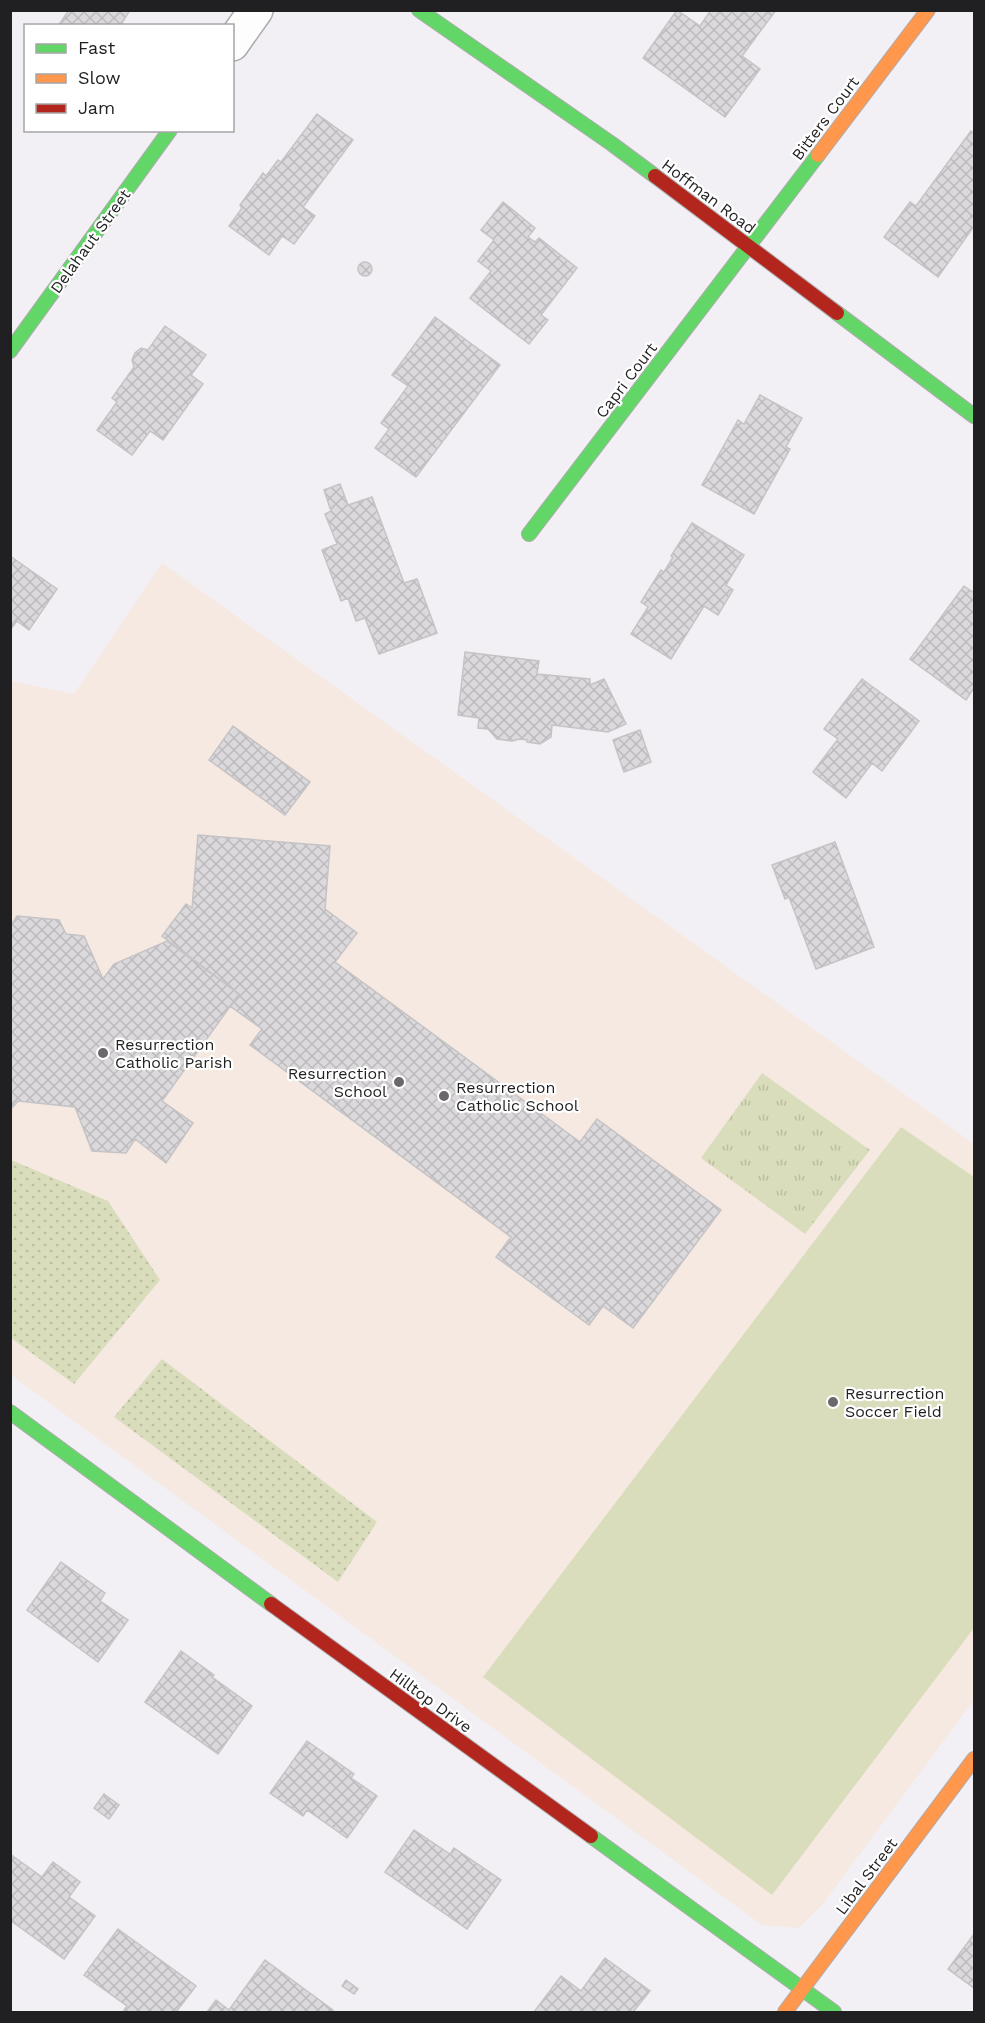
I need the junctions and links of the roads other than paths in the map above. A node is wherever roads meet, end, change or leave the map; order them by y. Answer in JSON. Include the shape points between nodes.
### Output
{"nodes":[{"id":1,"x":256,"y":10,"type":"edge"},
{"id":2,"x":419,"y":10,"type":"edge"},
{"id":3,"x":928,"y":10,"type":"edge"},
{"id":4,"x":234,"y":41,"type":"edge"},
{"id":5,"x":169,"y":132,"type":"edge"},
{"id":6,"x":749,"y":246,"type":"junction"},
{"id":7,"x":10,"y":351,"type":"edge"},
{"id":8,"x":975,"y":416,"type":"edge"},
{"id":9,"x":529,"y":534,"type":"dead end"},
{"id":10,"x":10,"y":1412,"type":"edge"},
{"id":11,"x":975,"y":1759,"type":"edge"},
{"id":12,"x":802,"y":1989,"type":"junction"},
{"id":13,"x":785,"y":2013,"type":"edge"},
{"id":14,"x":834,"y":2013,"type":"edge"}],
"edges":[{"from":1,"to":4,"type":"street"},
{"from":2,"to":6,"type":"street","name":"Hoffman Road","via":[[612,144]]},
{"from":3,"to":6,"type":"street","name":"Bitters Court"},
{"from":5,"to":7,"type":"street","name":"Delahaut Street"},
{"from":6,"to":8,"type":"street","name":"Hoffman Road"},
{"from":6,"to":9,"type":"street","name":"Capri Court"},
{"from":10,"to":12,"type":"street","name":"Hilltop Drive"},
{"from":11,"to":12,"type":"street","name":"Libal Street"},
{"from":12,"to":13,"type":"street","name":"Libal Street"},
{"from":12,"to":14,"type":"street","name":"Hilltop Drive"}]}
